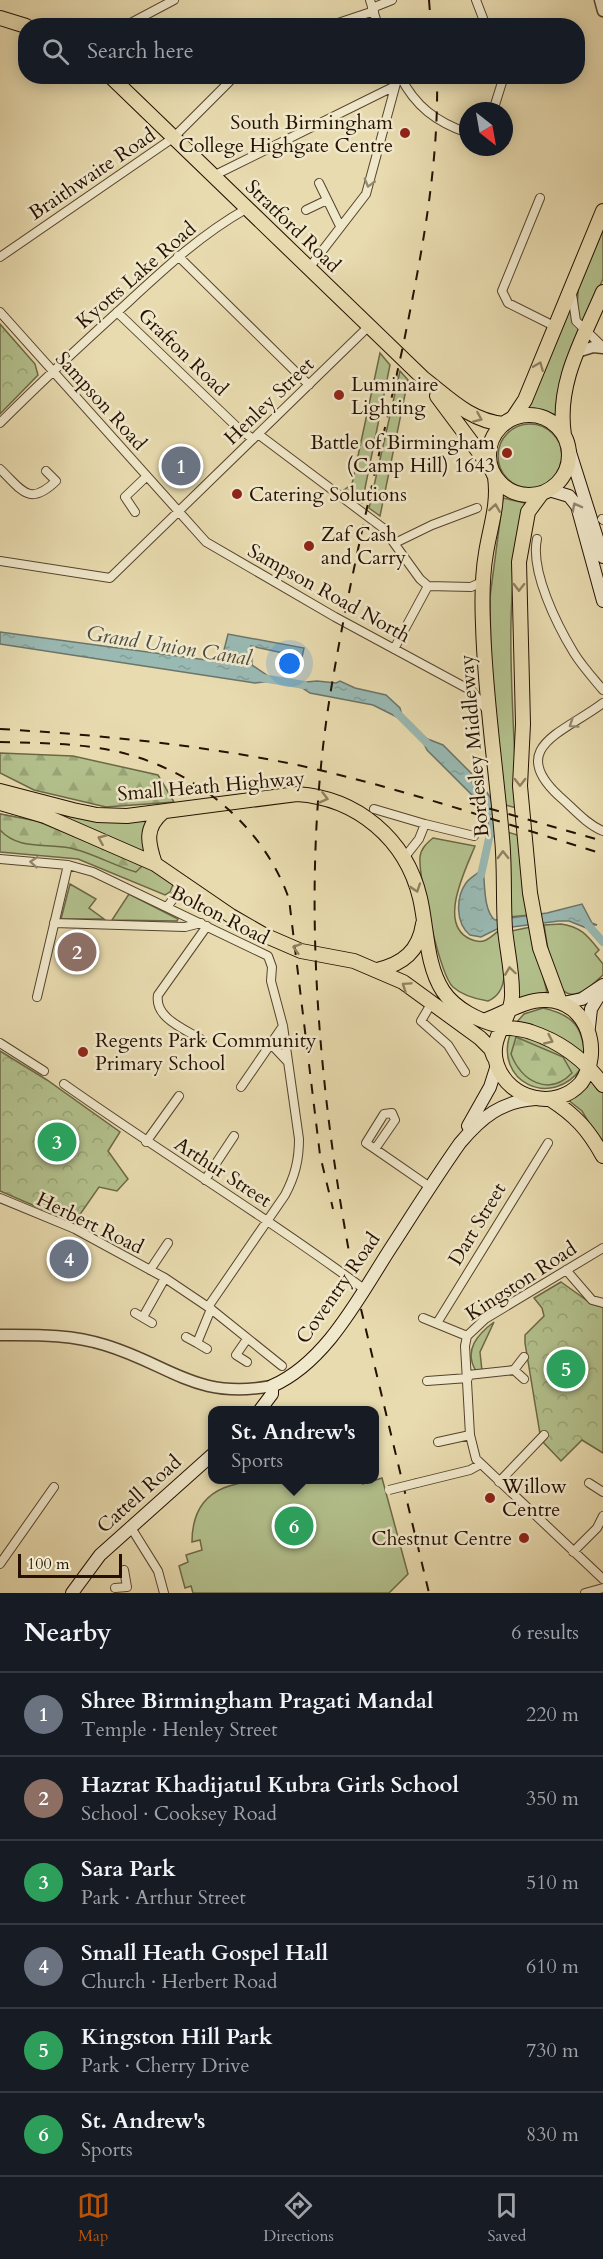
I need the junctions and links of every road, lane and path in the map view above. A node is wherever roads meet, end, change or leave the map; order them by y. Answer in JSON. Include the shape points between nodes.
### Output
{"nodes":[{"id":1,"x":392,"y":0,"type":"edge"},
{"id":2,"x":476,"y":0,"type":"edge"},
{"id":3,"x":600,"y":0,"type":"edge"},
{"id":4,"x":169,"y":1,"type":"edge"},
{"id":5,"x":372,"y":6,"type":"edge"},
{"id":6,"x":603,"y":11,"type":"edge"},
{"id":7,"x":0,"y":18,"type":"edge"},
{"id":8,"x":138,"y":18,"type":"edge"},
{"id":9,"x":346,"y":18,"type":"edge"},
{"id":10,"x":483,"y":18,"type":"edge"},
{"id":11,"x":18,"y":24,"type":"edge"},
{"id":12,"x":0,"y":26,"type":"edge"},
{"id":13,"x":18,"y":31,"type":"edge"},
{"id":14,"x":118,"y":84,"type":"edge"},
{"id":15,"x":227,"y":84,"type":"edge"},
{"id":16,"x":404,"y":84,"type":"edge"},
{"id":17,"x":501,"y":84,"type":"edge"},
{"id":18,"x":395,"y":86,"type":"joint"},
{"id":19,"x":496,"y":102,"type":"edge"},
{"id":20,"x":459,"y":128,"type":"edge"},
{"id":21,"x":173,"y":138,"type":"junction"},
{"id":22,"x":213,"y":176,"type":"junction"},
{"id":23,"x":319,"y":183,"type":"dead end"},
{"id":24,"x":540,"y":198,"type":"dead end"},
{"id":25,"x":327,"y":201,"type":"junction"},
{"id":26,"x":246,"y":209,"type":"junction"},
{"id":27,"x":306,"y":210,"type":"dead end"},
{"id":28,"x":603,"y":211,"type":"edge"},
{"id":29,"x":340,"y":226,"type":"junction"},
{"id":30,"x":178,"y":256,"type":"junction"},
{"id":31,"x":0,"y":257,"type":"edge"},
{"id":32,"x":309,"y":268,"type":"junction"},
{"id":33,"x":573,"y":284,"type":"junction"},
{"id":34,"x":603,"y":292,"type":"edge"},
{"id":35,"x":0,"y":312,"type":"edge"},
{"id":36,"x":117,"y":312,"type":"junction"},
{"id":37,"x":554,"y":326,"type":"junction"},
{"id":38,"x":368,"y":327,"type":"junction"},
{"id":39,"x":586,"y":333,"type":"junction"},
{"id":40,"x":603,"y":348,"type":"edge"},
{"id":41,"x":577,"y":352,"type":"junction"},
{"id":42,"x":51,"y":372,"type":"junction"},
{"id":43,"x":423,"y":378,"type":"junction"},
{"id":44,"x":309,"y":385,"type":"junction"},
{"id":45,"x":509,"y":421,"type":"junction"},
{"id":46,"x":0,"y":423,"type":"edge"},
{"id":47,"x":256,"y":437,"type":"junction"},
{"id":48,"x":566,"y":441,"type":"junction"},
{"id":49,"x":0,"y":469,"type":"edge"},
{"id":50,"x":46,"y":471,"type":"dead end"},
{"id":51,"x":493,"y":473,"type":"junction"},
{"id":52,"x":147,"y":476,"type":"junction"},
{"id":53,"x":545,"y":492,"type":"junction"},
{"id":54,"x":477,"y":508,"type":"dead end"},
{"id":55,"x":135,"y":512,"type":"dead end"},
{"id":56,"x":178,"y":513,"type":"junction"},
{"id":57,"x":537,"y":539,"type":"dead end"},
{"id":58,"x":395,"y":543,"type":"junction"},
{"id":59,"x":603,"y":557,"type":"edge"},
{"id":60,"x":0,"y":561,"type":"edge"},
{"id":61,"x":484,"y":581,"type":"junction"},
{"id":62,"x":428,"y":586,"type":"junction"},
{"id":63,"x":603,"y":602,"type":"edge"},
{"id":64,"x":394,"y":649,"type":"junction"},
{"id":65,"x":603,"y":689,"type":"edge"},
{"id":66,"x":603,"y":703,"type":"edge"},
{"id":67,"x":489,"y":716,"type":"junction"},
{"id":68,"x":0,"y":790,"type":"edge"},
{"id":69,"x":0,"y":803,"type":"edge"},
{"id":70,"x":374,"y":809,"type":"dead end"},
{"id":71,"x":163,"y":813,"type":"junction"},
{"id":72,"x":425,"y":824,"type":"junction"},
{"id":73,"x":603,"y":831,"type":"edge"},
{"id":74,"x":474,"y":836,"type":"dead end"},
{"id":75,"x":404,"y":858,"type":"junction"},
{"id":76,"x":0,"y":859,"type":"edge"},
{"id":77,"x":155,"y":864,"type":"junction"},
{"id":78,"x":68,"y":865,"type":"junction"},
{"id":79,"x":185,"y":883,"type":"junction"},
{"id":80,"x":167,"y":907,"type":"junction"},
{"id":81,"x":424,"y":919,"type":"junction"},
{"id":82,"x":54,"y":923,"type":"junction"},
{"id":83,"x":205,"y":924,"type":"junction"},
{"id":84,"x":377,"y":970,"type":"junction"},
{"id":85,"x":603,"y":987,"type":"edge"},
{"id":86,"x":37,"y":997,"type":"dead end"},
{"id":87,"x":562,"y":1003,"type":"junction"},
{"id":88,"x":431,"y":1004,"type":"junction"},
{"id":89,"x":509,"y":1011,"type":"junction"},
{"id":90,"x":486,"y":1020,"type":"junction"},
{"id":91,"x":283,"y":1026,"type":"junction"},
{"id":92,"x":500,"y":1027,"type":"junction"},
{"id":93,"x":589,"y":1027,"type":"junction"},
{"id":94,"x":202,"y":1040,"type":"dead end"},
{"id":95,"x":0,"y":1043,"type":"edge"},
{"id":96,"x":271,"y":1044,"type":"junction"},
{"id":97,"x":596,"y":1050,"type":"junction"},
{"id":98,"x":288,"y":1061,"type":"junction"},
{"id":99,"x":497,"y":1064,"type":"junction"},
{"id":100,"x":591,"y":1068,"type":"junction"},
{"id":101,"x":45,"y":1071,"type":"dead end"},
{"id":102,"x":465,"y":1072,"type":"dead end"},
{"id":103,"x":64,"y":1084,"type":"dead end"},
{"id":104,"x":603,"y":1084,"type":"edge"},
{"id":105,"x":241,"y":1087,"type":"dead end"},
{"id":106,"x":180,"y":1096,"type":"dead end"},
{"id":107,"x":545,"y":1099,"type":"junction"},
{"id":108,"x":234,"y":1136,"type":"dead end"},
{"id":109,"x":146,"y":1142,"type":"junction"},
{"id":110,"x":460,"y":1143,"type":"junction"},
{"id":111,"x":548,"y":1143,"type":"dead end"},
{"id":112,"x":375,"y":1149,"type":"dead end"},
{"id":113,"x":603,"y":1156,"type":"edge"},
{"id":114,"x":205,"y":1180,"type":"junction"},
{"id":115,"x":430,"y":1187,"type":"junction"},
{"id":116,"x":3,"y":1200,"type":"edge"},
{"id":117,"x":0,"y":1210,"type":"edge"},
{"id":118,"x":268,"y":1221,"type":"junction"},
{"id":119,"x":168,"y":1243,"type":"dead end"},
{"id":120,"x":603,"y":1248,"type":"edge"},
{"id":121,"x":150,"y":1270,"type":"junction"},
{"id":122,"x":566,"y":1270,"type":"junction"},
{"id":123,"x":165,"y":1278,"type":"junction"},
{"id":124,"x":364,"y":1289,"type":"junction"},
{"id":125,"x":603,"y":1303,"type":"edge"},
{"id":126,"x":209,"y":1308,"type":"junction"},
{"id":127,"x":423,"y":1318,"type":"dead end"},
{"id":128,"x":153,"y":1323,"type":"dead end"},
{"id":129,"x":437,"y":1323,"type":"junction"},
{"id":130,"x":0,"y":1335,"type":"edge"},
{"id":131,"x":467,"y":1336,"type":"junction"},
{"id":132,"x":186,"y":1337,"type":"dead end"},
{"id":133,"x":247,"y":1339,"type":"junction"},
{"id":134,"x":197,"y":1343,"type":"junction"},
{"id":135,"x":207,"y":1349,"type":"dead end"},
{"id":136,"x":524,"y":1357,"type":"dead end"},
{"id":137,"x":247,"y":1362,"type":"dead end"},
{"id":138,"x":282,"y":1366,"type":"dead end"},
{"id":139,"x":514,"y":1370,"type":"junction"},
{"id":140,"x":468,"y":1376,"type":"junction"},
{"id":141,"x":524,"y":1379,"type":"dead end"},
{"id":142,"x":427,"y":1381,"type":"dead end"},
{"id":143,"x":272,"y":1386,"type":"junction"},
{"id":144,"x":263,"y":1406,"type":"edge"},
{"id":145,"x":470,"y":1435,"type":"junction"},
{"id":146,"x":544,"y":1435,"type":"dead end"},
{"id":147,"x":438,"y":1442,"type":"dead end"},
{"id":148,"x":208,"y":1458,"type":"edge"},
{"id":149,"x":479,"y":1465,"type":"junction"},
{"id":150,"x":499,"y":1482,"type":"junction"},
{"id":151,"x":589,"y":1482,"type":"dead end"},
{"id":152,"x":54,"y":1487,"type":"dead end"},
{"id":153,"x":389,"y":1490,"type":"dead end"},
{"id":154,"x":603,"y":1492,"type":"edge"},
{"id":155,"x":603,"y":1516,"type":"edge"},
{"id":156,"x":130,"y":1526,"type":"junction"},
{"id":157,"x":573,"y":1552,"type":"junction"},
{"id":158,"x":0,"y":1564,"type":"edge"},
{"id":159,"x":124,"y":1570,"type":"dead end"},
{"id":160,"x":603,"y":1579,"type":"edge"},
{"id":161,"x":115,"y":1588,"type":"dead end"},
{"id":162,"x":603,"y":1588,"type":"edge"},
{"id":163,"x":128,"y":1590,"type":"edge"},
{"id":164,"x":76,"y":1591,"type":"edge"},
{"id":165,"x":164,"y":1593,"type":"edge"},
{"id":166,"x":585,"y":1593,"type":"edge"}],
"edges":[{"from":1,"to":5,"type":"street"},
{"from":2,"to":10,"type":"street"},
{"from":3,"to":6,"type":"street"},
{"from":4,"to":8,"type":"street"},
{"from":5,"to":9,"type":"street"},
{"from":7,"to":11,"type":"highway"},
{"from":12,"to":13,"type":"highway"},
{"from":14,"to":21,"type":"highway","name":"Stratford Road"},
{"from":15,"to":21,"type":"street","name":"Braithwaite Road"},
{"from":16,"to":20,"type":"street","via":[[429,114]]},
{"from":17,"to":19,"type":"street"},
{"from":18,"to":22,"type":"street"},
{"from":18,"to":29,"type":"street","one_way":true,"via":[[366,194]]},
{"from":21,"to":22,"type":"highway","name":"Stratford Road"},
{"from":21,"to":31,"type":"street","name":"Braithwaite Road"},
{"from":22,"to":26,"type":"highway","name":"Stratford Road"},
{"from":23,"to":25,"type":"street"},
{"from":24,"to":37,"type":"street","via":[[502,291],[508,303]]},
{"from":25,"to":27,"type":"street"},
{"from":25,"to":29,"type":"street"},
{"from":26,"to":30,"type":"street","name":"Kyotts Lake Road","via":[[201,236]]},
{"from":26,"to":32,"type":"highway","name":"Stratford Road"},
{"from":28,"to":33,"type":"highway"},
{"from":29,"to":32,"type":"street"},
{"from":30,"to":36,"type":"street","name":"Kyotts Lake Road"},
{"from":30,"to":44,"type":"street"},
{"from":32,"to":38,"type":"highway","name":"Stratford Road"},
{"from":33,"to":37,"type":"highway"},
{"from":33,"to":39,"type":"street","via":[[573,312]]},
{"from":34,"to":39,"type":"highway"},
{"from":35,"to":42,"type":"street","name":"Sampson Road"},
{"from":36,"to":42,"type":"street","name":"Kyotts Lake Road"},
{"from":36,"to":47,"type":"street","name":"Grafton Road","via":[[238,428]]},
{"from":45,"to":37,"type":"highway","one_way":true,"via":[[525,400]]},
{"from":38,"to":43,"type":"highway","name":"Stratford Road"},
{"from":38,"to":44,"type":"street","name":"Henley Street"},
{"from":39,"to":40,"type":"street"},
{"from":39,"to":41,"type":"highway"},
{"from":40,"to":41,"type":"street"},
{"from":41,"to":48,"type":"highway","via":[[563,397]]},
{"from":42,"to":46,"type":"street","name":"Kyotts Lake Road"},
{"from":42,"to":52,"type":"street","name":"Sampson Road"},
{"from":43,"to":45,"type":"highway","name":"Stratford Road","one_way":true,"via":[[470,415],[481,420]]},
{"from":43,"to":51,"type":"highway","name":"Stratford Road"},
{"from":44,"to":47,"type":"street","name":"Henley Street"},
{"from":45,"to":48,"type":"highway","via":[[524,415],[547,419]]},
{"from":45,"to":51,"type":"highway","via":[[490,444]]},
{"from":47,"to":56,"type":"street","name":"Henley Street"},
{"from":47,"to":58,"type":"street","name":"Grafton Road","via":[[383,528]]},
{"from":48,"to":53,"type":"highway","via":[[569,461],[564,475]]},
{"from":48,"to":59,"type":"main road"},
{"from":49,"to":50,"type":"street","via":[[26,494],[32,495],[44,492],[56,481]]},
{"from":51,"to":53,"type":"highway","via":[[502,485],[521,495]]},
{"from":61,"to":51,"type":"highway","name":"Bordesley Middleway","one_way":true,"via":[[497,501]]},
{"from":52,"to":55,"type":"street","via":[[124,497]]},
{"from":52,"to":56,"type":"street","name":"Sampson Road"},
{"from":63,"to":53,"type":"main road","one_way":true,"via":[[577,506],[569,496]]},
{"from":53,"to":87,"type":"highway","one_way":true,"via":[[525,520],[519,562],[523,724],[520,786],[536,921],[543,957]]},
{"from":54,"to":58,"type":"street"},
{"from":56,"to":60,"type":"street","name":"Henley Street","via":[[115,575],[105,579]]},
{"from":56,"to":64,"type":"street","name":"Sampson Road North","via":[[215,548]]},
{"from":57,"to":65,"type":"street","via":[[535,560],[552,610],[574,654]]},
{"from":58,"to":62,"type":"street","name":"Grafton Road"},
{"from":61,"to":62,"type":"street","via":[[471,587]]},
{"from":61,"to":67,"type":"highway","name":"Bordesley Middleway"},
{"from":62,"to":64,"type":"street"},
{"from":64,"to":67,"type":"street","name":"Sampson Road North","via":[[472,691]]},
{"from":66,"to":73,"type":"street","one_way":true,"via":[[543,745],[536,761],[545,784]]},
{"from":89,"to":67,"type":"highway","name":"Bordesley Middleway","one_way":true,"via":[[513,999],[505,930],[503,841]]},
{"from":68,"to":71,"type":"highway","name":"Small Heath Highway","via":[[98,815]]},
{"from":77,"to":69,"type":"highway","one_way":true,"via":[[45,816]]},
{"from":70,"to":72,"type":"street"},
{"from":71,"to":75,"type":"highway","name":"Small Heath Highway","one_way":true,"via":[[272,796],[312,795],[365,816],[390,838]]},
{"from":71,"to":77,"type":"highway","via":[[148,834]]},
{"from":72,"to":74,"type":"street"},
{"from":72,"to":75,"type":"street"},
{"from":75,"to":81,"type":"highway","name":"Small Heath Highway","one_way":true,"via":[[420,896]]},
{"from":78,"to":76,"type":"street","name":"Bolton Road","one_way":true},
{"from":77,"to":79,"type":"highway"},
{"from":78,"to":80,"type":"street","name":"Bolton Road","via":[[93,872]]},
{"from":78,"to":82,"type":"street"},
{"from":79,"to":80,"type":"street"},
{"from":84,"to":79,"type":"highway","one_way":true,"via":[[339,956],[301,951],[264,935]]},
{"from":80,"to":83,"type":"street","name":"Bolton Road"},
{"from":81,"to":84,"type":"highway","via":[[412,954]]},
{"from":81,"to":90,"type":"highway","name":"Small Heath Highway","via":[[431,961],[443,990],[458,1007]]},
{"from":82,"to":83,"type":"street","via":[[185,927]]},
{"from":82,"to":86,"type":"street"},
{"from":83,"to":91,"type":"street","name":"Bolton Road","via":[[268,956]]},
{"from":83,"to":94,"type":"street","via":[[158,994],[157,1002],[161,1013]]},
{"from":88,"to":84,"type":"highway","one_way":true,"via":[[403,982]]},
{"from":85,"to":87,"type":"main road","via":[[582,999]]},
{"from":85,"to":93,"type":"main road","via":[[591,1009]]},
{"from":87,"to":89,"type":"highway","via":[[534,1001]]},
{"from":87,"to":93,"type":"highway","via":[[581,1015]]},
{"from":88,"to":99,"type":"highway","via":[[480,1038],[491,1049]]},
{"from":88,"to":102,"type":"street","via":[[421,1021],[448,1045]]},
{"from":89,"to":90,"type":"highway"},
{"from":89,"to":92,"type":"highway"},
{"from":90,"to":92,"type":"highway","name":"Small Heath Highway"},
{"from":91,"to":96,"type":"street"},
{"from":91,"to":98,"type":"street","name":"Bolton Road"},
{"from":92,"to":99,"type":"highway","via":[[495,1044]]},
{"from":92,"to":100,"type":"highway","name":"Small Heath Highway","one_way":true,"via":[[552,1040]]},
{"from":93,"to":97,"type":"highway"},
{"from":95,"to":101,"type":"street"},
{"from":96,"to":98,"type":"street"},
{"from":96,"to":105,"type":"street"},
{"from":97,"to":100,"type":"highway"},
{"from":97,"to":104,"type":"highway"},
{"from":98,"to":118,"type":"street","name":"Bolton Road","via":[[299,1157],[292,1182]]},
{"from":99,"to":107,"type":"highway","via":[[510,1086],[524,1095]]},
{"from":99,"to":110,"type":"main road","name":"Coventry Road","via":[[490,1087]]},
{"from":100,"to":104,"type":"highway","name":"Small Heath Highway"},
{"from":100,"to":107,"type":"highway","via":[[577,1087]]},
{"from":103,"to":109,"type":"street","name":"Arthur Street"},
{"from":106,"to":109,"type":"street"},
{"from":107,"to":110,"type":"main road","name":"Coventry Road","via":[[501,1106]]},
{"from":107,"to":113,"type":"highway","via":[[571,1111]]},
{"from":108,"to":114,"type":"street"},
{"from":109,"to":114,"type":"street","name":"Arthur Street"},
{"from":110,"to":115,"type":"main road","name":"Coventry Road"},
{"from":111,"to":129,"type":"street","name":"Dart Street"},
{"from":112,"to":115,"type":"street"},
{"from":114,"to":118,"type":"street","name":"Arthur Street"},
{"from":115,"to":124,"type":"main road","name":"Coventry Road"},
{"from":116,"to":117,"type":"street"},
{"from":116,"to":121,"type":"street","name":"Herbert Road","via":[[75,1229]]},
{"from":118,"to":124,"type":"street","name":"Arthur Street"},
{"from":118,"to":126,"type":"street","name":"Bolton Road"},
{"from":119,"to":121,"type":"street"},
{"from":120,"to":122,"type":"street","name":"Kingston Road"},
{"from":121,"to":123,"type":"street","name":"Herbert Road"},
{"from":122,"to":125,"type":"street","via":[[592,1300]]},
{"from":122,"to":131,"type":"street","name":"Kingston Road","via":[[485,1319]]},
{"from":123,"to":126,"type":"street","name":"Herbert Road"},
{"from":123,"to":128,"type":"street","via":[[139,1315]]},
{"from":124,"to":143,"type":"main road","name":"Coventry Road","via":[[304,1366]]},
{"from":126,"to":133,"type":"street","name":"Herbert Road"},
{"from":126,"to":134,"type":"street"},
{"from":127,"to":129,"type":"street","name":"Kingston Road"},
{"from":129,"to":131,"type":"street","name":"Kingston Road"},
{"from":130,"to":143,"type":"street","name":"Coventry Road","via":[[80,1338],[222,1390]]},
{"from":131,"to":140,"type":"street"},
{"from":132,"to":134,"type":"street"},
{"from":133,"to":137,"type":"street","via":[[236,1355]]},
{"from":133,"to":138,"type":"street","name":"Herbert Road"},
{"from":134,"to":135,"type":"street"},
{"from":136,"to":139,"type":"street"},
{"from":139,"to":140,"type":"street"},
{"from":139,"to":141,"type":"street"},
{"from":140,"to":142,"type":"street"},
{"from":140,"to":145,"type":"street"},
{"from":143,"to":144,"type":"main road","via":[[272,1394]]},
{"from":145,"to":147,"type":"street"},
{"from":145,"to":149,"type":"street"},
{"from":146,"to":150,"type":"street"},
{"from":148,"to":156,"type":"main road","name":"Cattell Road"},
{"from":149,"to":150,"type":"street"},
{"from":149,"to":153,"type":"street","bridge":true},
{"from":150,"to":157,"type":"street"},
{"from":151,"to":154,"type":"street"},
{"from":152,"to":158,"type":"street"},
{"from":155,"to":157,"type":"street","via":[[597,1528]]},
{"from":156,"to":164,"type":"main road","name":"Cattell Road","via":[[100,1555]]},
{"from":156,"to":165,"type":"street","via":[[158,1571]]},
{"from":157,"to":160,"type":"street"},
{"from":159,"to":163,"type":"street"},
{"from":161,"to":163,"type":"street"},
{"from":162,"to":166,"type":"street"}]}
